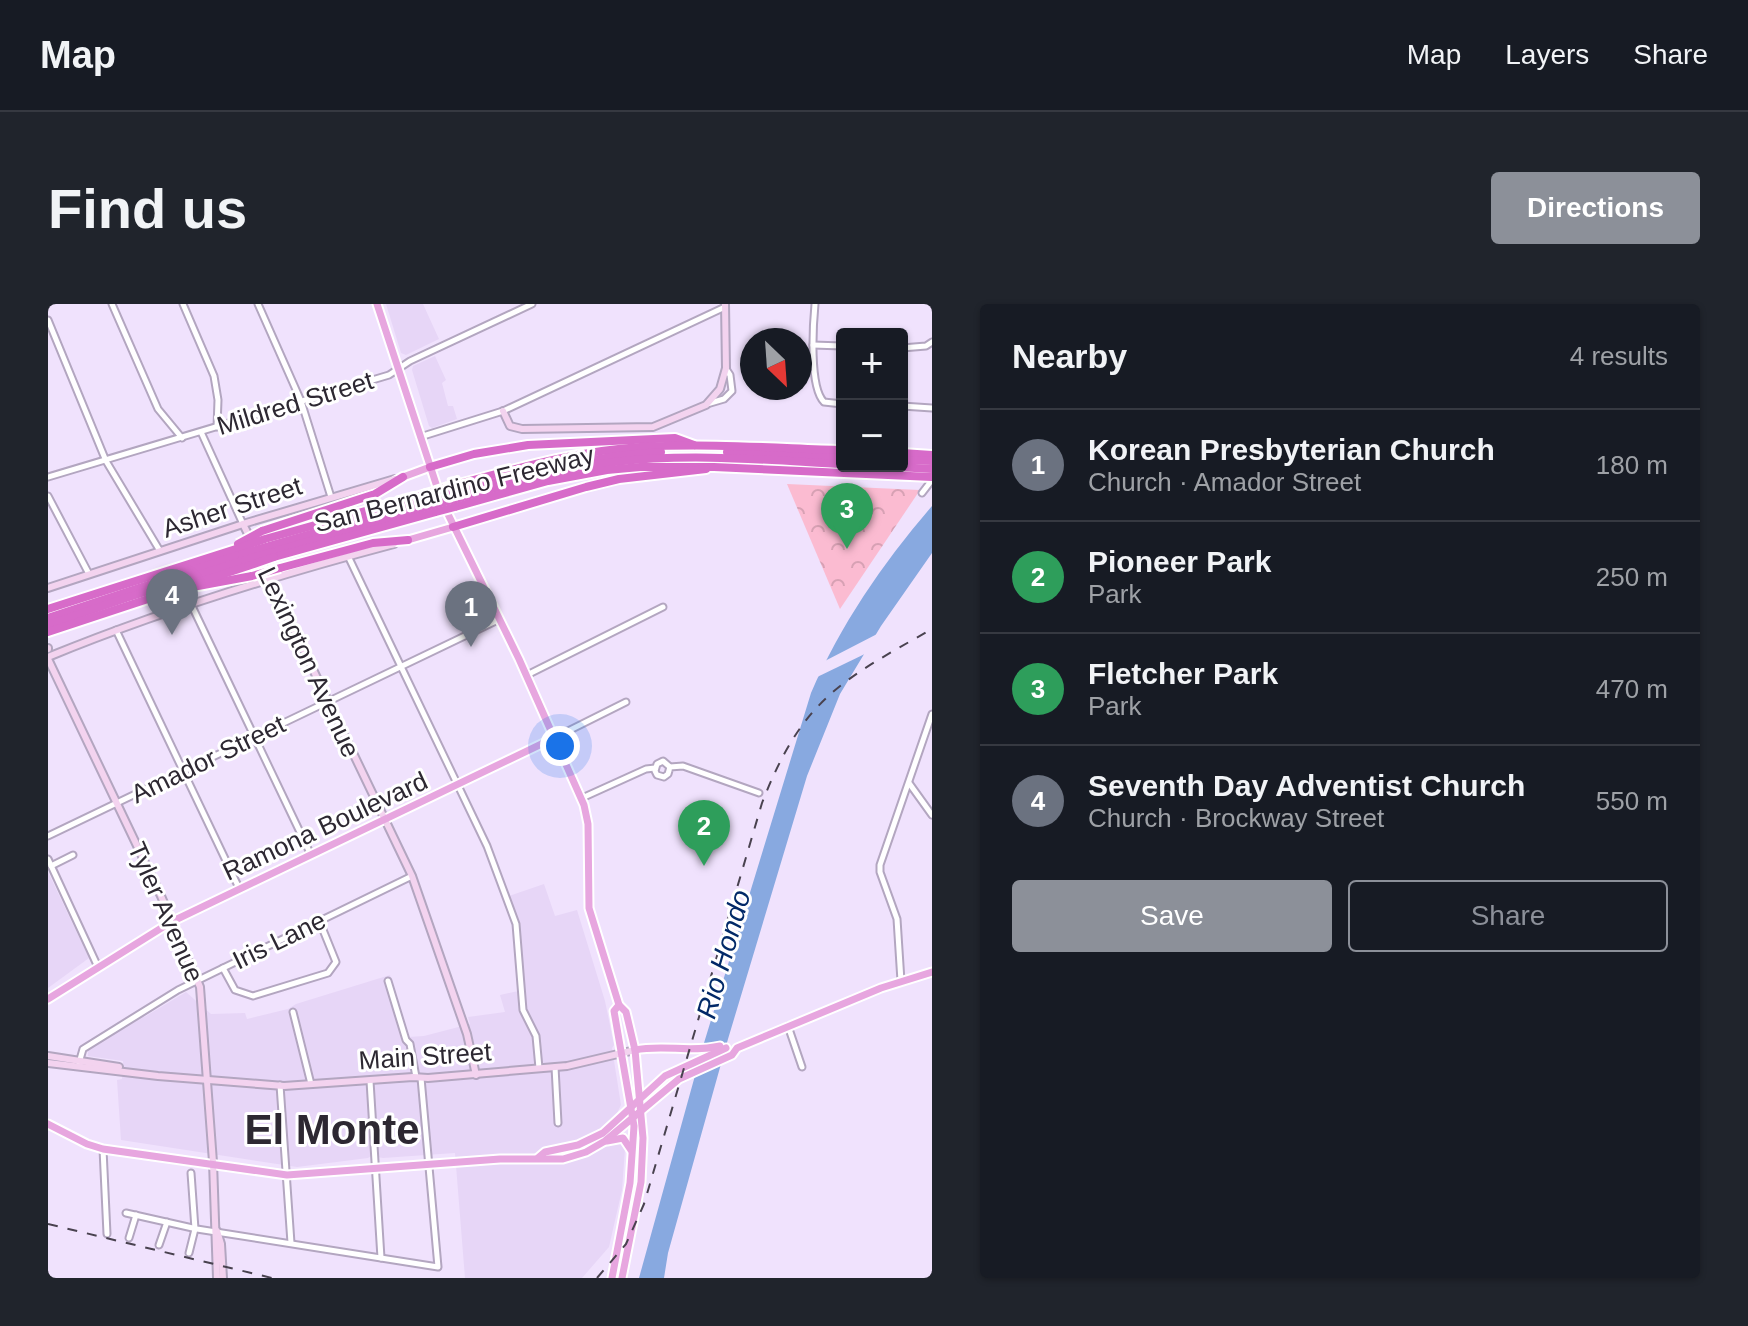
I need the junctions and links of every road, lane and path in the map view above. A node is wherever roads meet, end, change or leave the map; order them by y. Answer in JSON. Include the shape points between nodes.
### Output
{"nodes":[{"id":1,"x":112,"y":304,"type":"edge"},
{"id":2,"x":183,"y":304,"type":"edge"},
{"id":3,"x":258,"y":304,"type":"edge"},
{"id":4,"x":377,"y":304,"type":"edge"},
{"id":5,"x":532,"y":304,"type":"edge"},
{"id":6,"x":815,"y":304,"type":"edge"},
{"id":7,"x":725,"y":305,"type":"edge"},
{"id":8,"x":48,"y":320,"type":"edge"},
{"id":9,"x":932,"y":342,"type":"edge"},
{"id":10,"x":813,"y":345,"type":"junction"},
{"id":11,"x":836,"y":346,"type":"edge"},
{"id":12,"x":908,"y":348,"type":"edge"},
{"id":13,"x":399,"y":368,"type":"junction"},
{"id":14,"x":726,"y":368,"type":"junction"},
{"id":15,"x":301,"y":401,"type":"junction"},
{"id":16,"x":836,"y":403,"type":"edge"},
{"id":17,"x":706,"y":405,"type":"junction"},
{"id":18,"x":908,"y":406,"type":"edge"},
{"id":19,"x":932,"y":408,"type":"edge"},
{"id":20,"x":503,"y":411,"type":"junction"},
{"id":21,"x":217,"y":427,"type":"junction"},
{"id":22,"x":201,"y":432,"type":"junction"},
{"id":23,"x":420,"y":437,"type":"junction"},
{"id":24,"x":182,"y":438,"type":"junction"},
{"id":25,"x":698,"y":446,"type":"junction"},
{"id":26,"x":836,"y":450,"type":"edge"},
{"id":27,"x":908,"y":454,"type":"edge"},
{"id":28,"x":836,"y":457,"type":"edge"},
{"id":29,"x":932,"y":458,"type":"edge"},
{"id":30,"x":908,"y":460,"type":"edge"},
{"id":31,"x":106,"y":461,"type":"junction"},
{"id":32,"x":836,"y":464,"type":"edge"},
{"id":33,"x":430,"y":467,"type":"junction"},
{"id":34,"x":714,"y":467,"type":"junction"},
{"id":35,"x":908,"y":468,"type":"edge"},
{"id":36,"x":836,"y":469,"type":"edge"},
{"id":37,"x":906,"y":472,"type":"edge"},
{"id":38,"x":930,"y":474,"type":"edge"},
{"id":39,"x":48,"y":477,"type":"edge"},
{"id":40,"x":403,"y":477,"type":"junction"},
{"id":41,"x":922,"y":493,"type":"dead end"},
{"id":42,"x":48,"y":496,"type":"edge"},
{"id":43,"x":331,"y":497,"type":"junction"},
{"id":44,"x":452,"y":497,"type":"junction"},
{"id":45,"x":433,"y":502,"type":"junction"},
{"id":46,"x":243,"y":524,"type":"junction"},
{"id":47,"x":453,"y":527,"type":"junction"},
{"id":48,"x":408,"y":540,"type":"junction"},
{"id":49,"x":268,"y":545,"type":"junction"},
{"id":50,"x":160,"y":551,"type":"junction"},
{"id":51,"x":241,"y":554,"type":"junction"},
{"id":52,"x":348,"y":556,"type":"junction"},
{"id":53,"x":89,"y":574,"type":"junction"},
{"id":54,"x":271,"y":580,"type":"junction"},
{"id":55,"x":189,"y":586,"type":"junction"},
{"id":56,"x":48,"y":588,"type":"edge"},
{"id":57,"x":191,"y":604,"type":"junction"},
{"id":58,"x":663,"y":607,"type":"dead end"},
{"id":59,"x":48,"y":609,"type":"edge"},
{"id":60,"x":48,"y":618,"type":"edge"},
{"id":61,"x":498,"y":620,"type":"junction"},
{"id":62,"x":48,"y":625,"type":"edge"},
{"id":63,"x":116,"y":630,"type":"junction"},
{"id":64,"x":48,"y":632,"type":"edge"},
{"id":65,"x":48,"y":658,"type":"edge"},
{"id":66,"x":400,"y":666,"type":"junction"},
{"id":67,"x":526,"y":676,"type":"junction"},
{"id":68,"x":327,"y":702,"type":"junction"},
{"id":69,"x":626,"y":702,"type":"dead end"},
{"id":70,"x":932,"y":714,"type":"edge"},
{"id":71,"x":253,"y":737,"type":"junction"},
{"id":72,"x":554,"y":738,"type":"junction"},
{"id":73,"x":670,"y":767,"type":"junction"},
{"id":74,"x":655,"y":768,"type":"junction"},
{"id":75,"x":182,"y":772,"type":"junction"},
{"id":76,"x":908,"y":782,"type":"junction"},
{"id":77,"x":458,"y":784,"type":"junction"},
{"id":78,"x":759,"y":793,"type":"dead end"},
{"id":79,"x":582,"y":798,"type":"junction"},
{"id":80,"x":117,"y":804,"type":"junction"},
{"id":81,"x":932,"y":815,"type":"edge"},
{"id":82,"x":384,"y":818,"type":"junction"},
{"id":83,"x":48,"y":836,"type":"edge"},
{"id":84,"x":310,"y":853,"type":"junction"},
{"id":85,"x":73,"y":855,"type":"dead end"},
{"id":86,"x":50,"y":862,"type":"edge"},
{"id":87,"x":412,"y":876,"type":"junction"},
{"id":88,"x":239,"y":888,"type":"junction"},
{"id":89,"x":319,"y":920,"type":"junction"},
{"id":90,"x":171,"y":922,"type":"junction"},
{"id":91,"x":98,"y":967,"type":"junction"},
{"id":92,"x":223,"y":968,"type":"junction"},
{"id":93,"x":932,"y":972,"type":"edge"},
{"id":94,"x":198,"y":980,"type":"junction"},
{"id":95,"x":388,"y":981,"type":"dead end"},
{"id":96,"x":901,"y":981,"type":"junction"},
{"id":97,"x":48,"y":999,"type":"edge"},
{"id":98,"x":619,"y":1005,"type":"junction"},
{"id":99,"x":293,"y":1012,"type":"dead end"},
{"id":100,"x":788,"y":1026,"type":"junction"},
{"id":101,"x":726,"y":1048,"type":"junction"},
{"id":102,"x":737,"y":1048,"type":"junction"},
{"id":103,"x":635,"y":1050,"type":"junction"},
{"id":104,"x":623,"y":1053,"type":"junction"},
{"id":105,"x":48,"y":1056,"type":"edge"},
{"id":106,"x":48,"y":1063,"type":"edge"},
{"id":107,"x":79,"y":1064,"type":"junction"},
{"id":108,"x":555,"y":1067,"type":"junction"},
{"id":109,"x":802,"y":1067,"type":"dead end"},
{"id":110,"x":539,"y":1068,"type":"junction"},
{"id":111,"x":476,"y":1075,"type":"junction"},
{"id":112,"x":419,"y":1078,"type":"junction"},
{"id":113,"x":207,"y":1079,"type":"junction"},
{"id":114,"x":370,"y":1081,"type":"junction"},
{"id":115,"x":311,"y":1084,"type":"junction"},
{"id":116,"x":280,"y":1085,"type":"junction"},
{"id":117,"x":641,"y":1098,"type":"junction"},
{"id":118,"x":632,"y":1107,"type":"junction"},
{"id":119,"x":643,"y":1110,"type":"junction"},
{"id":120,"x":634,"y":1118,"type":"junction"},
{"id":121,"x":558,"y":1123,"type":"dead end"},
{"id":122,"x":48,"y":1124,"type":"edge"},
{"id":123,"x":605,"y":1141,"type":"junction"},
{"id":124,"x":103,"y":1149,"type":"junction"},
{"id":125,"x":633,"y":1154,"type":"junction"},
{"id":126,"x":538,"y":1158,"type":"junction"},
{"id":127,"x":213,"y":1162,"type":"junction"},
{"id":128,"x":429,"y":1164,"type":"junction"},
{"id":129,"x":376,"y":1168,"type":"junction"},
{"id":130,"x":191,"y":1173,"type":"dead end"},
{"id":131,"x":287,"y":1175,"type":"junction"},
{"id":132,"x":630,"y":1183,"type":"junction"},
{"id":133,"x":638,"y":1199,"type":"junction"},
{"id":134,"x":126,"y":1213,"type":"dead end"},
{"id":135,"x":136,"y":1215,"type":"junction"},
{"id":136,"x":167,"y":1222,"type":"junction"},
{"id":137,"x":195,"y":1229,"type":"junction"},
{"id":138,"x":217,"y":1231,"type":"junction"},
{"id":139,"x":107,"y":1234,"type":"dead end"},
{"id":140,"x":129,"y":1238,"type":"dead end"},
{"id":141,"x":291,"y":1243,"type":"junction"},
{"id":142,"x":159,"y":1245,"type":"dead end"},
{"id":143,"x":189,"y":1253,"type":"dead end"},
{"id":144,"x":381,"y":1258,"type":"junction"},
{"id":145,"x":220,"y":1278,"type":"edge"},
{"id":146,"x":612,"y":1278,"type":"edge"},
{"id":147,"x":622,"y":1278,"type":"edge"}],
"edges":[{"from":1,"to":24,"type":"street","via":[[158,409]]},
{"from":2,"to":21,"type":"street","via":[[214,376]]},
{"from":3,"to":15,"type":"street"},
{"from":4,"to":13,"type":"main road"},
{"from":5,"to":13,"type":"street","name":"Mildred Street"},
{"from":6,"to":10,"type":"street"},
{"from":7,"to":14,"type":"street"},
{"from":7,"to":20,"type":"street"},
{"from":8,"to":31,"type":"street"},
{"from":9,"to":12,"type":"street"},
{"from":10,"to":11,"type":"street"},
{"from":10,"to":16,"type":"street","via":[[820,399]]},
{"from":13,"to":15,"type":"street","name":"Mildred Street"},
{"from":13,"to":23,"type":"main road"},
{"from":14,"to":17,"type":"street","via":[[720,389]]},
{"from":14,"to":17,"type":"street","via":[[733,384],[729,396]]},
{"from":15,"to":21,"type":"street","name":"Mildred Street"},
{"from":15,"to":43,"type":"street"},
{"from":17,"to":20,"type":"street","via":[[662,425],[633,428],[522,429],[510,426]]},
{"from":18,"to":19,"type":"street"},
{"from":20,"to":23,"type":"street"},
{"from":21,"to":22,"type":"street","name":"Mildred Street"},
{"from":22,"to":24,"type":"street","name":"Mildred Street"},
{"from":22,"to":46,"type":"street","name":"Lexington Avenue"},
{"from":23,"to":33,"type":"main road"},
{"from":24,"to":31,"type":"street","name":"Mildred Street"},
{"from":25,"to":26,"type":"highway","name":"San Bernardino Freeway"},
{"from":25,"to":33,"type":"highway","via":[[675,438],[541,443]]},
{"from":25,"to":44,"type":"highway","name":"San Bernardino Freeway","via":[[575,455]]},
{"from":27,"to":29,"type":"highway"},
{"from":28,"to":44,"type":"highway","via":[[640,453],[552,466]]},
{"from":29,"to":30,"type":"highway"},
{"from":31,"to":39,"type":"street","name":"Mildred Street"},
{"from":31,"to":50,"type":"street"},
{"from":32,"to":44,"type":"highway","via":[[635,460]]},
{"from":33,"to":40,"type":"main road","name":"Asher Street"},
{"from":33,"to":47,"type":"main road"},
{"from":34,"to":36,"type":"highway","name":"San Bernardino Freeway"},
{"from":34,"to":44,"type":"highway","name":"San Bernardino Freeway","via":[[607,470]]},
{"from":34,"to":47,"type":"highway","via":[[619,479]]},
{"from":35,"to":38,"type":"highway"},
{"from":37,"to":38,"type":"highway","name":"San Bernardino Freeway"},
{"from":38,"to":41,"type":"street"},
{"from":40,"to":43,"type":"street","name":"Asher Street"},
{"from":40,"to":49,"type":"highway"},
{"from":42,"to":53,"type":"street"},
{"from":43,"to":46,"type":"street","name":"Asher Street"},
{"from":44,"to":45,"type":"highway","name":"San Bernardino Freeway","bridge":true},
{"from":44,"to":45,"type":"highway","name":"San Bernardino Freeway","bridge":true},
{"from":45,"to":49,"type":"highway","name":"San Bernardino Freeway"},
{"from":45,"to":49,"type":"highway","name":"San Bernardino Freeway"},
{"from":46,"to":50,"type":"street","name":"Asher Street"},
{"from":46,"to":54,"type":"street","name":"Lexington Avenue"},
{"from":47,"to":48,"type":"main road"},
{"from":47,"to":61,"type":"main road"},
{"from":48,"to":52,"type":"street"},
{"from":48,"to":55,"type":"highway","bridge":true,"via":[[373,543],[252,576]]},
{"from":49,"to":51,"type":"highway","name":"San Bernardino Freeway","bridge":true},
{"from":49,"to":51,"type":"highway","name":"San Bernardino Freeway","bridge":true},
{"from":50,"to":53,"type":"street","name":"Asher Street"},
{"from":51,"to":55,"type":"highway","name":"San Bernardino Freeway"},
{"from":51,"to":59,"type":"highway","name":"San Bernardino Freeway"},
{"from":51,"to":60,"type":"highway"},
{"from":51,"to":62,"type":"highway"},
{"from":52,"to":54,"type":"street"},
{"from":52,"to":66,"type":"street"},
{"from":53,"to":56,"type":"street","name":"Asher Street"},
{"from":54,"to":57,"type":"street"},
{"from":54,"to":68,"type":"street","name":"Lexington Avenue"},
{"from":55,"to":64,"type":"highway","name":"San Bernardino Freeway"},
{"from":57,"to":63,"type":"street"},
{"from":57,"to":71,"type":"street"},
{"from":58,"to":67,"type":"street"},
{"from":61,"to":66,"type":"street","name":"Amador Street"},
{"from":61,"to":67,"type":"main road"},
{"from":63,"to":65,"type":"street"},
{"from":63,"to":75,"type":"street"},
{"from":65,"to":80,"type":"street","name":"Tyler Avenue"},
{"from":66,"to":68,"type":"street","name":"Amador Street"},
{"from":66,"to":77,"type":"street"},
{"from":67,"to":72,"type":"main road"},
{"from":68,"to":71,"type":"street","name":"Amador Street"},
{"from":68,"to":82,"type":"street","name":"Lexington Avenue"},
{"from":69,"to":72,"type":"street","name":"Ramona Boulevard"},
{"from":70,"to":76,"type":"street"},
{"from":71,"to":75,"type":"street","name":"Amador Street"},
{"from":71,"to":84,"type":"street"},
{"from":72,"to":77,"type":"main road","name":"Ramona Boulevard"},
{"from":72,"to":79,"type":"main road"},
{"from":73,"to":74,"type":"street","via":[[663,761]]},
{"from":73,"to":74,"type":"street","via":[[662,777]]},
{"from":73,"to":78,"type":"street","via":[[683,766]]},
{"from":74,"to":79,"type":"street"},
{"from":75,"to":80,"type":"street","name":"Amador Street"},
{"from":75,"to":88,"type":"street"},
{"from":76,"to":81,"type":"street"},
{"from":76,"to":96,"type":"street","via":[[880,872],[897,919]]},
{"from":77,"to":82,"type":"main road","name":"Ramona Boulevard"},
{"from":77,"to":110,"type":"street","via":[[516,924],[523,1010],[536,1036]]},
{"from":79,"to":98,"type":"main road","via":[[588,824],[589,908]]},
{"from":80,"to":83,"type":"street","name":"Amador Street"},
{"from":80,"to":90,"type":"street","name":"Tyler Avenue"},
{"from":82,"to":84,"type":"main road","name":"Ramona Boulevard"},
{"from":82,"to":87,"type":"street","name":"Lexington Avenue"},
{"from":84,"to":88,"type":"main road","name":"Ramona Boulevard"},
{"from":85,"to":86,"type":"street"},
{"from":86,"to":91,"type":"street"},
{"from":87,"to":89,"type":"street","name":"Iris Lane"},
{"from":87,"to":111,"type":"street","name":"Lexington Avenue","via":[[470,1043]]},
{"from":88,"to":90,"type":"main road","name":"Ramona Boulevard"},
{"from":89,"to":92,"type":"street","name":"Iris Lane"},
{"from":89,"to":92,"type":"street","via":[[336,962],[328,973],[246,996],[230,985]]},
{"from":90,"to":91,"type":"main road","name":"Ramona Boulevard"},
{"from":90,"to":94,"type":"street","name":"Tyler Avenue"},
{"from":91,"to":97,"type":"main road","name":"Ramona Boulevard"},
{"from":92,"to":94,"type":"street","name":"Iris Lane"},
{"from":93,"to":96,"type":"main road"},
{"from":94,"to":107,"type":"street","name":"Iris Lane","via":[[83,1049]]},
{"from":94,"to":113,"type":"street","name":"Tyler Avenue"},
{"from":95,"to":112,"type":"street"},
{"from":96,"to":100,"type":"main road"},
{"from":98,"to":103,"type":"main road","via":[[626,1012]]},
{"from":98,"to":104,"type":"main road","via":[[614,1011]]},
{"from":99,"to":115,"type":"street"},
{"from":100,"to":102,"type":"main road"},
{"from":100,"to":109,"type":"street"},
{"from":101,"to":102,"type":"main road","name":"Main Street"},
{"from":101,"to":103,"type":"main road","name":"Main Street"},
{"from":101,"to":117,"type":"main road","via":[[665,1076]]},
{"from":102,"to":119,"type":"main road","via":[[679,1079]]},
{"from":103,"to":104,"type":"street","name":"Main Street"},
{"from":103,"to":117,"type":"main road"},
{"from":104,"to":108,"type":"street","name":"Main Street"},
{"from":104,"to":118,"type":"main road"},
{"from":105,"to":107,"type":"street","name":"Main Street"},
{"from":106,"to":107,"type":"street","name":"Main Street"},
{"from":107,"to":113,"type":"street","name":"Main Street"},
{"from":108,"to":110,"type":"street","name":"Main Street"},
{"from":108,"to":121,"type":"street"},
{"from":110,"to":111,"type":"street","name":"Main Street"},
{"from":111,"to":112,"type":"street","name":"Main Street"},
{"from":112,"to":114,"type":"street","name":"Main Street"},
{"from":112,"to":128,"type":"street"},
{"from":113,"to":116,"type":"street","name":"Main Street"},
{"from":113,"to":127,"type":"street","name":"Tyler Avenue"},
{"from":114,"to":115,"type":"street","name":"Main Street"},
{"from":114,"to":129,"type":"street"},
{"from":115,"to":116,"type":"street","name":"Main Street"},
{"from":116,"to":131,"type":"street"},
{"from":117,"to":118,"type":"main road"},
{"from":117,"to":119,"type":"main road"},
{"from":118,"to":120,"type":"main road"},
{"from":118,"to":126,"type":"main road","via":[[594,1138]]},
{"from":119,"to":120,"type":"main road"},
{"from":119,"to":133,"type":"main road"},
{"from":120,"to":123,"type":"main road"},
{"from":120,"to":125,"type":"main road"},
{"from":122,"to":124,"type":"main road"},
{"from":123,"to":125,"type":"main road","via":[[623,1138]]},
{"from":123,"to":126,"type":"main road","via":[[575,1156]]},
{"from":124,"to":127,"type":"main road"},
{"from":124,"to":139,"type":"street"},
{"from":125,"to":132,"type":"main road"},
{"from":126,"to":128,"type":"main road"},
{"from":127,"to":131,"type":"main road"},
{"from":127,"to":138,"type":"street","name":"Tyler Avenue"},
{"from":128,"to":129,"type":"main road"},
{"from":128,"to":144,"type":"street","via":[[438,1267]]},
{"from":129,"to":131,"type":"main road"},
{"from":129,"to":144,"type":"street"},
{"from":130,"to":137,"type":"street"},
{"from":131,"to":141,"type":"street"},
{"from":132,"to":133,"type":"main road"},
{"from":132,"to":146,"type":"main road"},
{"from":133,"to":147,"type":"main road"},
{"from":134,"to":135,"type":"street"},
{"from":135,"to":136,"type":"street"},
{"from":135,"to":140,"type":"street"},
{"from":136,"to":137,"type":"street"},
{"from":136,"to":142,"type":"street"},
{"from":137,"to":138,"type":"street"},
{"from":137,"to":143,"type":"street"},
{"from":138,"to":141,"type":"street"},
{"from":138,"to":145,"type":"street","name":"Tyler Avenue"},
{"from":141,"to":144,"type":"street"}]}
